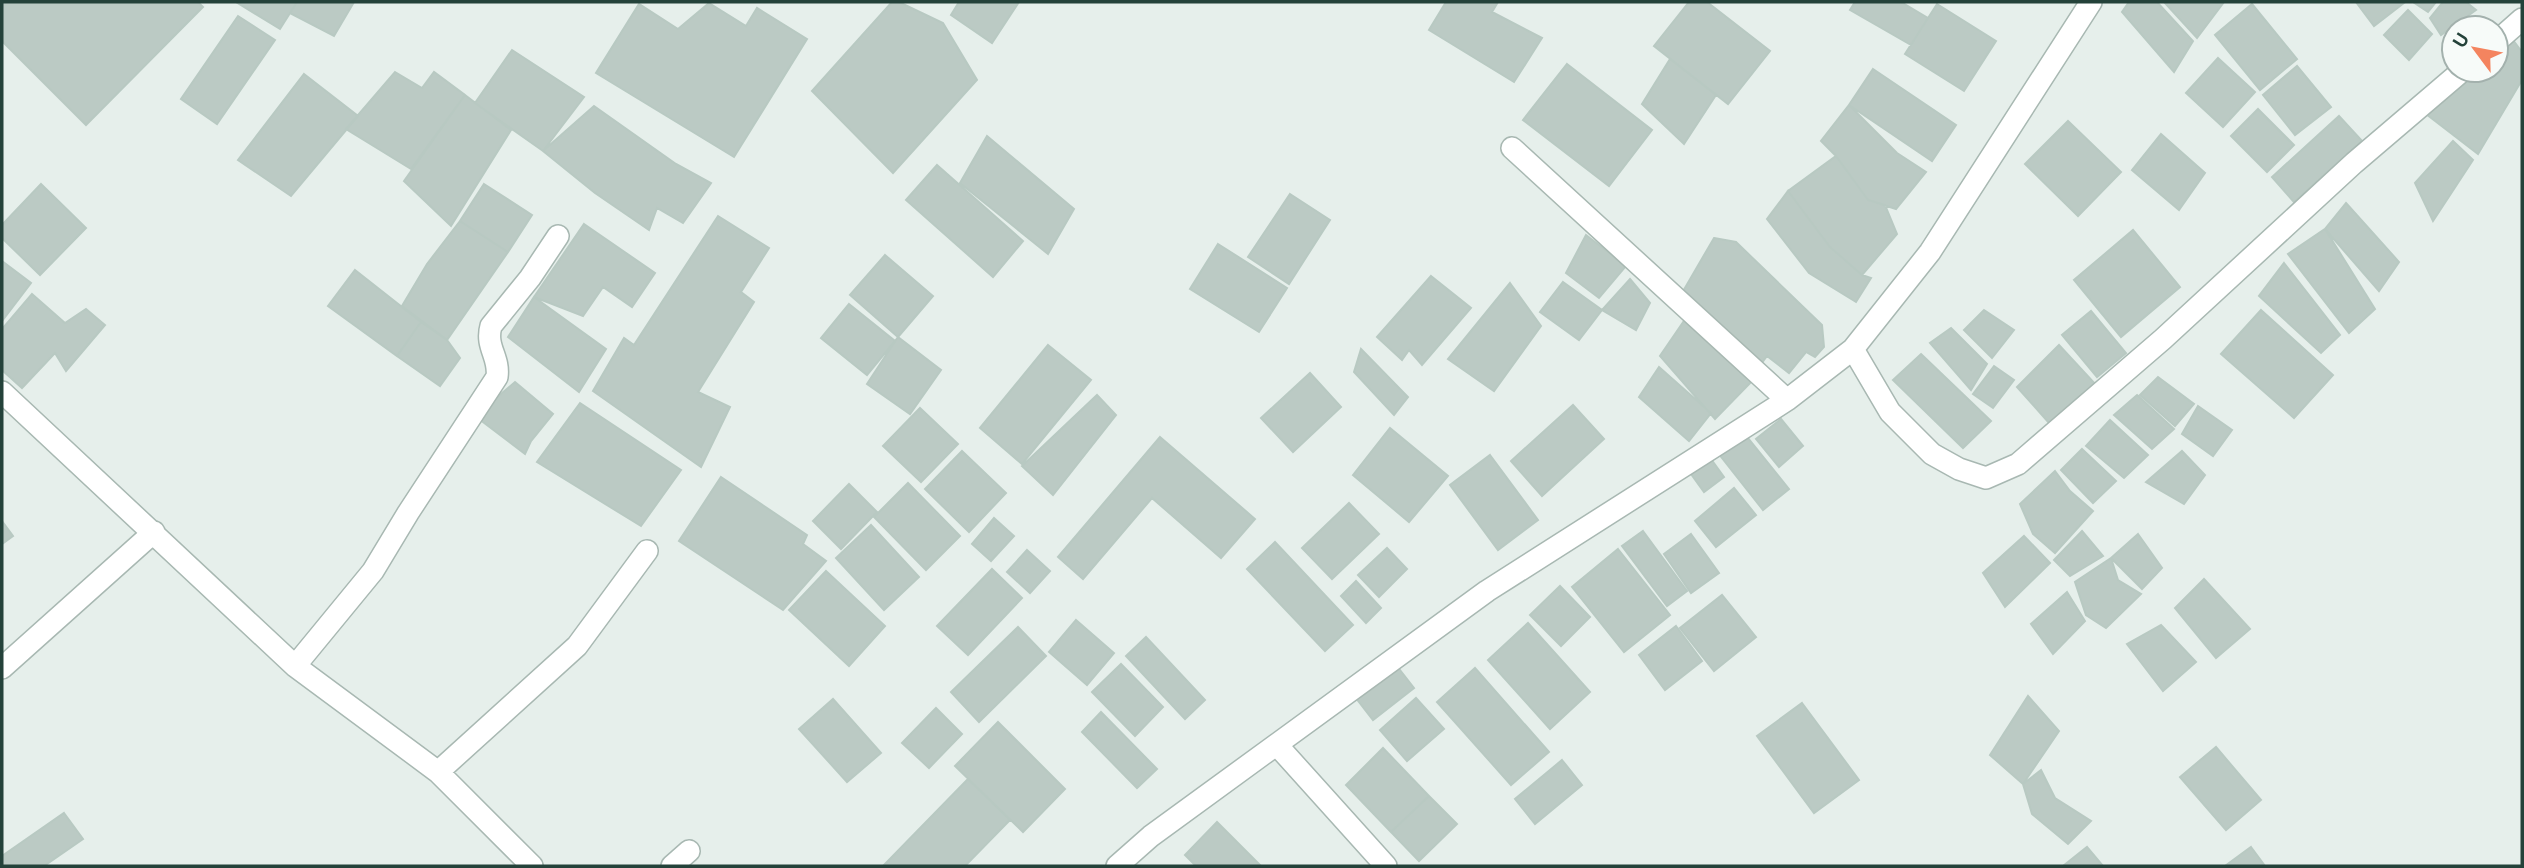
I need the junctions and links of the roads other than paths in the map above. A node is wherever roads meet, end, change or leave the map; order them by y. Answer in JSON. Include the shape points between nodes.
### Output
{"nodes":[{"id":1,"x":2091,"y":2,"type":"edge"},
{"id":2,"x":2447,"y":84,"type":"edge"},
{"id":3,"x":1513,"y":148,"type":"dead end"},
{"id":4,"x":558,"y":236,"type":"dead end"},
{"id":5,"x":1853,"y":349,"type":"junction"},
{"id":6,"x":2,"y":391,"type":"edge"},
{"id":7,"x":1787,"y":400,"type":"junction"},
{"id":8,"x":153,"y":531,"type":"junction"},
{"id":9,"x":647,"y":551,"type":"dead end"},
{"id":10,"x":295,"y":666,"type":"junction"},
{"id":11,"x":2,"y":668,"type":"edge"},
{"id":12,"x":1277,"y":745,"type":"junction"},
{"id":13,"x":438,"y":772,"type":"junction"},
{"id":14,"x":689,"y":851,"type":"dead end"},
{"id":15,"x":532,"y":866,"type":"edge"},
{"id":16,"x":672,"y":866,"type":"edge"},
{"id":17,"x":1117,"y":866,"type":"edge"},
{"id":18,"x":1386,"y":866,"type":"edge"}],
"edges":[{"from":1,"to":5,"type":"street","via":[[1930,252]]},
{"from":2,"to":5,"type":"street","via":[[2018,464],[1986,478],[1931,454],[1889,412]]},
{"from":3,"to":7,"type":"street"},
{"from":4,"to":10,"type":"street","via":[[491,326],[488,336],[499,366],[497,377],[373,571]]},
{"from":5,"to":7,"type":"street"},
{"from":6,"to":8,"type":"street"},
{"from":7,"to":12,"type":"street","via":[[1487,591]]},
{"from":8,"to":10,"type":"street"},
{"from":8,"to":11,"type":"street"},
{"from":9,"to":13,"type":"street","via":[[577,646]]},
{"from":10,"to":13,"type":"street"},
{"from":12,"to":17,"type":"street"},
{"from":12,"to":18,"type":"street"},
{"from":13,"to":15,"type":"street"},
{"from":14,"to":16,"type":"street"}]}
